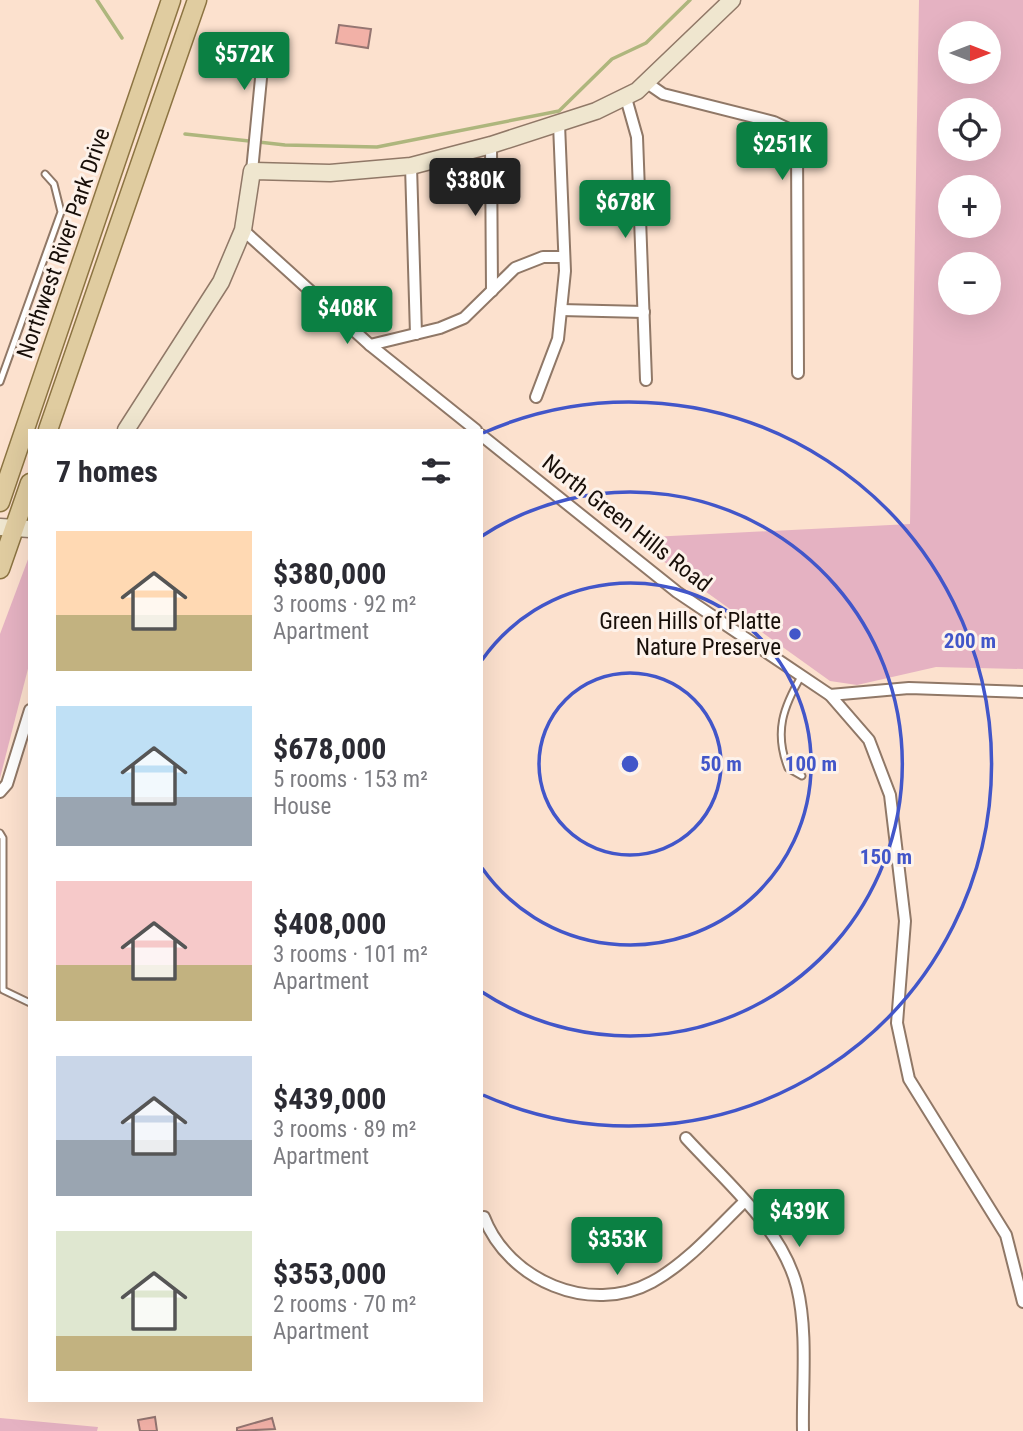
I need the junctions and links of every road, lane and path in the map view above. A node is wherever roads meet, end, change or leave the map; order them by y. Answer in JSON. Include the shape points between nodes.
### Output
{"nodes":[{"id":1,"x":171,"y":0,"type":"edge"},
{"id":2,"x":197,"y":0,"type":"edge"},
{"id":3,"x":732,"y":0,"type":"edge"},
{"id":4,"x":262,"y":68,"type":"dead end"},
{"id":5,"x":646,"y":82,"type":"junction"},
{"id":6,"x":626,"y":98,"type":"junction"},
{"id":7,"x":559,"y":124,"type":"junction"},
{"id":8,"x":491,"y":145,"type":"junction"},
{"id":9,"x":253,"y":164,"type":"junction"},
{"id":10,"x":411,"y":166,"type":"junction"},
{"id":11,"x":45,"y":174,"type":"dead end"},
{"id":12,"x":243,"y":230,"type":"junction"},
{"id":13,"x":564,"y":257,"type":"junction"},
{"id":14,"x":492,"y":291,"type":"junction"},
{"id":15,"x":561,"y":310,"type":"junction"},
{"id":16,"x":644,"y":312,"type":"junction"},
{"id":17,"x":416,"y":334,"type":"junction"},
{"id":18,"x":370,"y":345,"type":"junction"},
{"id":19,"x":798,"y":373,"type":"dead end"},
{"id":20,"x":646,"y":380,"type":"dead end"},
{"id":21,"x":0,"y":382,"type":"edge"},
{"id":22,"x":536,"y":397,"type":"dead end"},
{"id":23,"x":48,"y":429,"type":"edge"},
{"id":24,"x":126,"y":429,"type":"edge"},
{"id":25,"x":475,"y":429,"type":"edge"},
{"id":26,"x":483,"y":437,"type":"edge"},
{"id":27,"x":28,"y":489,"type":"edge"},
{"id":28,"x":0,"y":502,"type":"edge"},
{"id":29,"x":15,"y":528,"type":"edge"},
{"id":30,"x":0,"y":569,"type":"edge"},
{"id":31,"x":802,"y":675,"type":"junction"},
{"id":32,"x":1023,"y":692,"type":"edge"},
{"id":33,"x":830,"y":695,"type":"junction"},
{"id":34,"x":28,"y":716,"type":"edge"},
{"id":35,"x":802,"y":776,"type":"dead end"},
{"id":36,"x":0,"y":792,"type":"edge"},
{"id":37,"x":0,"y":833,"type":"edge"},
{"id":38,"x":28,"y":1002,"type":"edge"},
{"id":39,"x":686,"y":1138,"type":"dead end"},
{"id":40,"x":744,"y":1202,"type":"junction"},
{"id":41,"x":484,"y":1217,"type":"dead end"},
{"id":42,"x":1023,"y":1302,"type":"edge"},
{"id":43,"x":803,"y":1431,"type":"edge"}],
"edges":[{"from":1,"to":28,"type":"main road","name":"Northwest River Park Drive"},
{"from":2,"to":23,"type":"main road","name":"Northwest River Park Drive"},
{"from":3,"to":5,"type":"street"},
{"from":4,"to":9,"type":"street"},
{"from":5,"to":6,"type":"street"},
{"from":5,"to":19,"type":"street","via":[[663,94],[774,122],[789,129],[797,141]]},
{"from":6,"to":7,"type":"street"},
{"from":6,"to":16,"type":"street","via":[[637,137]]},
{"from":7,"to":8,"type":"street"},
{"from":7,"to":13,"type":"street"},
{"from":8,"to":10,"type":"street"},
{"from":8,"to":14,"type":"street"},
{"from":9,"to":10,"type":"street","via":[[330,173]]},
{"from":9,"to":12,"type":"street"},
{"from":10,"to":17,"type":"street"},
{"from":11,"to":21,"type":"lane","via":[[54,184],[61,212]]},
{"from":12,"to":18,"type":"street"},
{"from":12,"to":24,"type":"street","via":[[221,282]]},
{"from":13,"to":14,"type":"street","via":[[543,257],[515,268]]},
{"from":13,"to":15,"type":"street"},
{"from":14,"to":17,"type":"street","via":[[464,318]]},
{"from":15,"to":16,"type":"street"},
{"from":15,"to":22,"type":"street","via":[[558,339]]},
{"from":16,"to":20,"type":"street"},
{"from":17,"to":18,"type":"street"},
{"from":18,"to":25,"type":"street"},
{"from":26,"to":31,"type":"street","name":"North Green Hills Road","via":[[677,592]]},
{"from":27,"to":29,"type":"main road"},
{"from":29,"to":30,"type":"main road"},
{"from":31,"to":33,"type":"street","name":"North Green Hills Road"},
{"from":31,"to":35,"type":"lane","via":[[782,713],[780,740],[788,768]]},
{"from":32,"to":33,"type":"street","via":[[909,688]]},
{"from":33,"to":42,"type":"street","name":"North Green Hills Road","via":[[869,740],[890,795],[905,921],[897,1023],[909,1079],[1006,1235]]},
{"from":34,"to":36,"type":"street","via":[[7,784]]},
{"from":37,"to":38,"type":"lane","via":[[3,990]]},
{"from":39,"to":40,"type":"street"},
{"from":40,"to":41,"type":"street","via":[[649,1284],[594,1296],[553,1287],[532,1275],[507,1255]]},
{"from":40,"to":43,"type":"street","via":[[780,1248],[797,1285]]}]}
